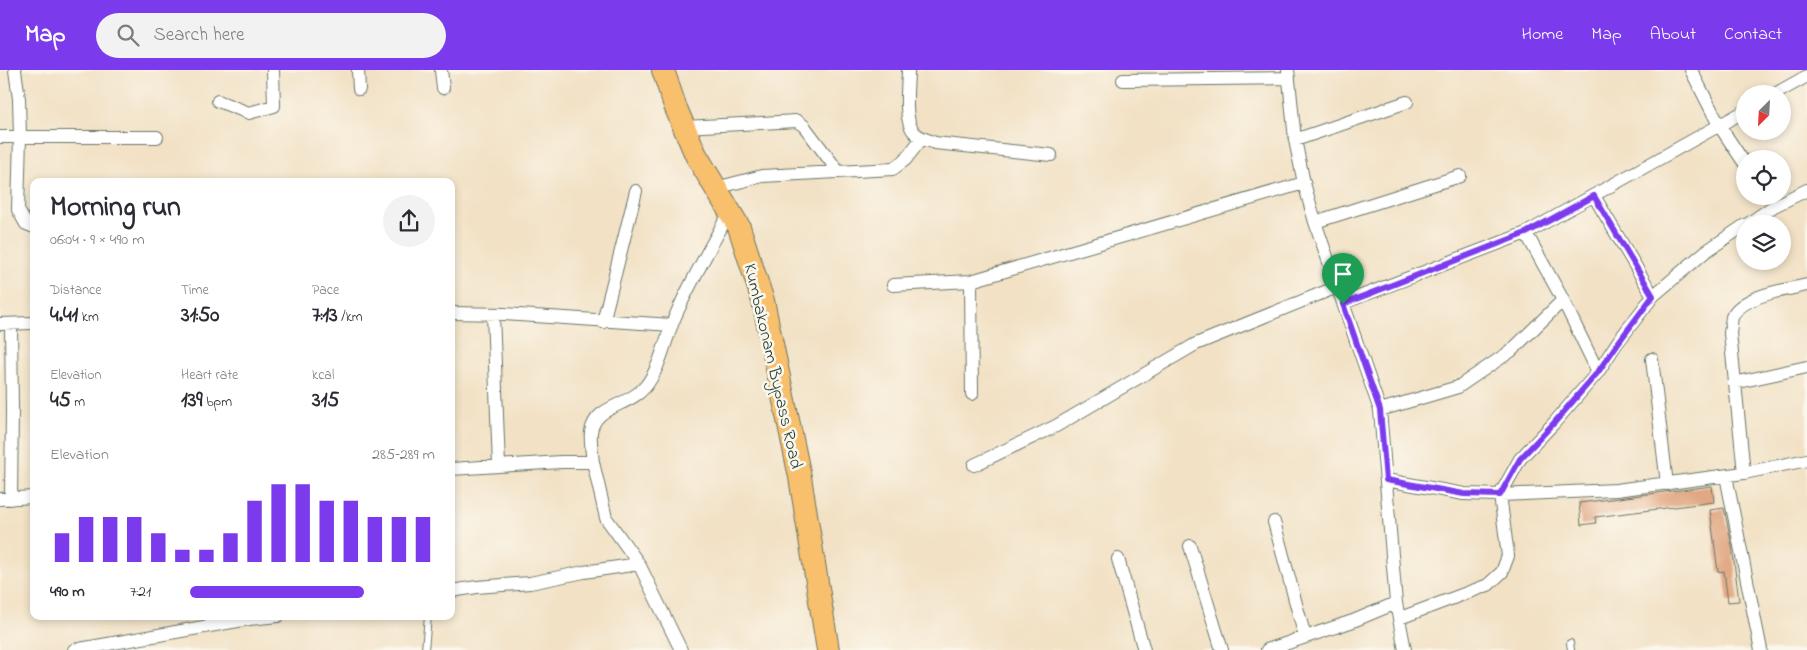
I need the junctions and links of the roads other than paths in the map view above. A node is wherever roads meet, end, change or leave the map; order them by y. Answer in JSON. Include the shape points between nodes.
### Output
{"nodes":[{"id":1,"x":15,"y":70,"type":"edge"},
{"id":2,"x":273,"y":70,"type":"edge"},
{"id":3,"x":358,"y":70,"type":"edge"},
{"id":4,"x":441,"y":70,"type":"edge"},
{"id":5,"x":663,"y":70,"type":"edge"},
{"id":6,"x":908,"y":70,"type":"edge"},
{"id":7,"x":1691,"y":70,"type":"edge"},
{"id":8,"x":1288,"y":74,"type":"edge"},
{"id":9,"x":1807,"y":76,"type":"edge"},
{"id":10,"x":1123,"y":80,"type":"dead end"},
{"id":11,"x":1791,"y":85,"type":"edge"},
{"id":12,"x":443,"y":88,"type":"dead end"},
{"id":13,"x":358,"y":90,"type":"dead end"},
{"id":14,"x":218,"y":101,"type":"dead end"},
{"id":15,"x":1408,"y":102,"type":"dead end"},
{"id":16,"x":1736,"y":116,"type":"edge"},
{"id":17,"x":1719,"y":125,"type":"junction"},
{"id":18,"x":684,"y":127,"type":"junction"},
{"id":19,"x":20,"y":136,"type":"junction"},
{"id":20,"x":0,"y":137,"type":"edge"},
{"id":21,"x":157,"y":137,"type":"dead end"},
{"id":22,"x":922,"y":138,"type":"junction"},
{"id":23,"x":1295,"y":140,"type":"junction"},
{"id":24,"x":1736,"y":150,"type":"edge"},
{"id":25,"x":1051,"y":155,"type":"dead end"},
{"id":26,"x":838,"y":171,"type":"junction"},
{"id":27,"x":1460,"y":176,"type":"dead end"},
{"id":28,"x":1304,"y":183,"type":"junction"},
{"id":29,"x":716,"y":188,"type":"junction"},
{"id":30,"x":1807,"y":190,"type":"edge"},
{"id":31,"x":636,"y":191,"type":"dead end"},
{"id":32,"x":1791,"y":195,"type":"edge"},
{"id":33,"x":1594,"y":196,"type":"junction"},
{"id":34,"x":1766,"y":205,"type":"edge"},
{"id":35,"x":730,"y":211,"type":"junction"},
{"id":36,"x":1756,"y":215,"type":"edge"},
{"id":37,"x":1315,"y":222,"type":"junction"},
{"id":38,"x":30,"y":226,"type":"edge"},
{"id":39,"x":1736,"y":232,"type":"edge"},
{"id":40,"x":1526,"y":233,"type":"junction"},
{"id":41,"x":972,"y":281,"type":"junction"},
{"id":42,"x":893,"y":285,"type":"dead end"},
{"id":43,"x":1807,"y":285,"type":"edge"},
{"id":44,"x":1337,"y":287,"type":"junction"},
{"id":45,"x":1653,"y":296,"type":"junction"},
{"id":46,"x":1563,"y":300,"type":"junction"},
{"id":47,"x":1343,"y":304,"type":"junction"},
{"id":48,"x":455,"y":313,"type":"edge"},
{"id":49,"x":493,"y":314,"type":"junction"},
{"id":50,"x":603,"y":322,"type":"junction"},
{"id":51,"x":30,"y":323,"type":"edge"},
{"id":52,"x":5,"y":324,"type":"edge"},
{"id":53,"x":672,"y":325,"type":"junction"},
{"id":54,"x":1652,"y":359,"type":"dead end"},
{"id":55,"x":1807,"y":368,"type":"edge"},
{"id":56,"x":1598,"y":372,"type":"junction"},
{"id":57,"x":1734,"y":383,"type":"junction"},
{"id":58,"x":972,"y":394,"type":"dead end"},
{"id":59,"x":6,"y":408,"type":"edge"},
{"id":60,"x":1380,"y":410,"type":"junction"},
{"id":61,"x":1807,"y":460,"type":"edge"},
{"id":62,"x":593,"y":462,"type":"junction"},
{"id":63,"x":974,"y":465,"type":"dead end"},
{"id":64,"x":499,"y":466,"type":"junction"},
{"id":65,"x":455,"y":469,"type":"edge"},
{"id":66,"x":1744,"y":473,"type":"junction"},
{"id":67,"x":1726,"y":476,"type":"junction"},
{"id":68,"x":1386,"y":480,"type":"junction"},
{"id":69,"x":1667,"y":484,"type":"junction"},
{"id":70,"x":1500,"y":495,"type":"junction"},
{"id":71,"x":30,"y":497,"type":"edge"},
{"id":72,"x":6,"y":499,"type":"edge"},
{"id":73,"x":1274,"y":522,"type":"dead end"},
{"id":74,"x":1190,"y":546,"type":"dead end"},
{"id":75,"x":1118,"y":559,"type":"dead end"},
{"id":76,"x":639,"y":564,"type":"junction"},
{"id":77,"x":455,"y":590,"type":"edge"},
{"id":78,"x":1396,"y":603,"type":"junction"},
{"id":79,"x":1400,"y":618,"type":"junction"},
{"id":80,"x":243,"y":620,"type":"edge"},
{"id":81,"x":428,"y":620,"type":"edge"},
{"id":82,"x":1305,"y":637,"type":"junction"},
{"id":83,"x":74,"y":650,"type":"edge"},
{"id":84,"x":425,"y":650,"type":"edge"},
{"id":85,"x":681,"y":650,"type":"edge"},
{"id":86,"x":828,"y":650,"type":"edge"},
{"id":87,"x":1144,"y":650,"type":"edge"},
{"id":88,"x":1222,"y":650,"type":"edge"},
{"id":89,"x":1267,"y":650,"type":"edge"},
{"id":90,"x":1405,"y":650,"type":"edge"},
{"id":91,"x":1761,"y":650,"type":"edge"}],
"edges":[{"from":1,"to":19,"type":"street"},
{"from":2,"to":14,"type":"street","via":[[274,106],[249,113]]},
{"from":3,"to":13,"type":"street"},
{"from":4,"to":12,"type":"street"},
{"from":5,"to":18,"type":"highway","name":"Kumbakonam Bypass Road"},
{"from":6,"to":22,"type":"street","via":[[907,113],[913,132]]},
{"from":7,"to":17,"type":"street"},
{"from":8,"to":10,"type":"street"},
{"from":8,"to":23,"type":"street"},
{"from":9,"to":11,"type":"street"},
{"from":15,"to":23,"type":"street"},
{"from":16,"to":17,"type":"street"},
{"from":17,"to":24,"type":"street"},
{"from":17,"to":33,"type":"street"},
{"from":18,"to":26,"type":"street","via":[[798,122]]},
{"from":18,"to":29,"type":"highway","name":"Kumbakonam Bypass Road"},
{"from":19,"to":20,"type":"street"},
{"from":19,"to":21,"type":"street"},
{"from":19,"to":38,"type":"street","via":[[18,210]]},
{"from":22,"to":25,"type":"street","via":[[935,143]]},
{"from":22,"to":26,"type":"street","via":[[905,160],[893,169]]},
{"from":23,"to":28,"type":"street"},
{"from":26,"to":29,"type":"street","via":[[762,176]]},
{"from":27,"to":37,"type":"street"},
{"from":28,"to":37,"type":"street"},
{"from":28,"to":41,"type":"street"},
{"from":29,"to":35,"type":"highway","name":"Kumbakonam Bypass Road"},
{"from":30,"to":32,"type":"street"},
{"from":31,"to":50,"type":"street"},
{"from":33,"to":40,"type":"street"},
{"from":33,"to":45,"type":"street"},
{"from":34,"to":36,"type":"street"},
{"from":35,"to":53,"type":"street"},
{"from":35,"to":86,"type":"highway","name":"Kumbakonam Bypass Road","via":[[739,227],[763,301],[800,477]]},
{"from":37,"to":44,"type":"street"},
{"from":39,"to":45,"type":"street","via":[[1705,252]]},
{"from":40,"to":46,"type":"street"},
{"from":40,"to":47,"type":"street"},
{"from":41,"to":42,"type":"street"},
{"from":41,"to":58,"type":"street"},
{"from":43,"to":57,"type":"street","via":[[1754,298],[1732,317]]},
{"from":44,"to":47,"type":"street"},
{"from":44,"to":63,"type":"street","via":[[1196,344],[1056,426]]},
{"from":45,"to":56,"type":"street"},
{"from":46,"to":56,"type":"street"},
{"from":46,"to":60,"type":"street","via":[[1511,351],[1458,387]]},
{"from":47,"to":60,"type":"street"},
{"from":48,"to":49,"type":"street"},
{"from":49,"to":50,"type":"street"},
{"from":49,"to":64,"type":"street"},
{"from":50,"to":53,"type":"street"},
{"from":51,"to":52,"type":"street"},
{"from":52,"to":59,"type":"street"},
{"from":53,"to":62,"type":"street","via":[[655,372],[644,388],[627,402],[602,412],[596,418],[591,433]]},
{"from":54,"to":69,"type":"street"},
{"from":55,"to":57,"type":"street"},
{"from":56,"to":70,"type":"street","via":[[1520,459]]},
{"from":57,"to":66,"type":"street"},
{"from":59,"to":72,"type":"street"},
{"from":60,"to":68,"type":"street"},
{"from":61,"to":66,"type":"street"},
{"from":62,"to":64,"type":"street"},
{"from":62,"to":76,"type":"street","via":[[606,518]]},
{"from":64,"to":65,"type":"street"},
{"from":66,"to":67,"type":"street"},
{"from":67,"to":69,"type":"street"},
{"from":67,"to":91,"type":"street"},
{"from":68,"to":70,"type":"street","via":[[1464,494]]},
{"from":68,"to":78,"type":"street"},
{"from":69,"to":70,"type":"street","via":[[1616,490]]},
{"from":70,"to":79,"type":"street","via":[[1508,556],[1502,572],[1488,586]]},
{"from":71,"to":72,"type":"street"},
{"from":73,"to":82,"type":"street"},
{"from":74,"to":88,"type":"street"},
{"from":75,"to":87,"type":"street"},
{"from":76,"to":77,"type":"street","via":[[530,583]]},
{"from":76,"to":85,"type":"street"},
{"from":78,"to":79,"type":"street"},
{"from":78,"to":82,"type":"street"},
{"from":79,"to":90,"type":"street"},
{"from":80,"to":83,"type":"street"},
{"from":81,"to":84,"type":"lane"},
{"from":82,"to":89,"type":"street"}]}
